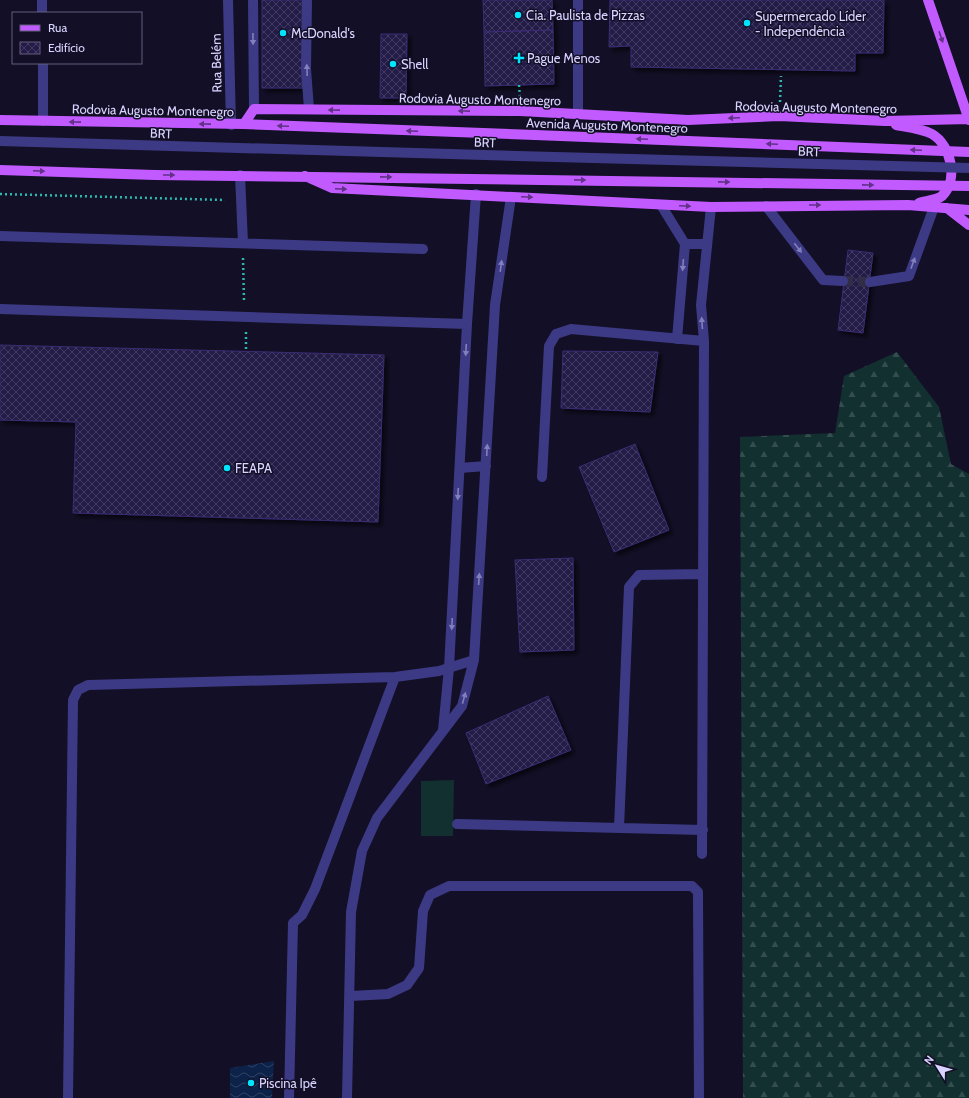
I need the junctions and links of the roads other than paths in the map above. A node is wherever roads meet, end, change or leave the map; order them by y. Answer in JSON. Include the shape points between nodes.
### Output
{"nodes":[{"id":1,"x":42,"y":0,"type":"edge"},
{"id":2,"x":228,"y":0,"type":"edge"},
{"id":3,"x":253,"y":0,"type":"edge"},
{"id":4,"x":307,"y":0,"type":"edge"},
{"id":5,"x":578,"y":0,"type":"edge"},
{"id":6,"x":928,"y":0,"type":"edge"},
{"id":7,"x":42,"y":12,"type":"edge"},
{"id":8,"x":43,"y":64,"type":"edge"},
{"id":9,"x":254,"y":108,"type":"junction"},
{"id":10,"x":309,"y":109,"type":"junction"},
{"id":11,"x":578,"y":114,"type":"junction"},
{"id":12,"x":969,"y":119,"type":"edge"},
{"id":13,"x":0,"y":120,"type":"edge"},
{"id":14,"x":43,"y":121,"type":"junction"},
{"id":15,"x":885,"y":121,"type":"junction"},
{"id":16,"x":244,"y":124,"type":"junction"},
{"id":17,"x":231,"y":125,"type":"junction"},
{"id":18,"x":0,"y":141,"type":"edge"},
{"id":19,"x":969,"y":152,"type":"edge"},
{"id":20,"x":969,"y":168,"type":"edge"},
{"id":21,"x":0,"y":170,"type":"edge"},
{"id":22,"x":240,"y":176,"type":"junction"},
{"id":23,"x":305,"y":176,"type":"junction"},
{"id":24,"x":969,"y":186,"type":"edge"},
{"id":25,"x":476,"y":194,"type":"junction"},
{"id":26,"x":511,"y":196,"type":"junction"},
{"id":27,"x":661,"y":205,"type":"junction"},
{"id":28,"x":908,"y":205,"type":"junction"},
{"id":29,"x":766,"y":206,"type":"junction"},
{"id":30,"x":710,"y":207,"type":"junction"},
{"id":31,"x":934,"y":207,"type":"junction"},
{"id":32,"x":947,"y":208,"type":"junction"},
{"id":33,"x":969,"y":210,"type":"edge"},
{"id":34,"x":969,"y":225,"type":"edge"},
{"id":35,"x":0,"y":236,"type":"edge"},
{"id":36,"x":243,"y":243,"type":"junction"},
{"id":37,"x":685,"y":244,"type":"junction"},
{"id":38,"x":707,"y":244,"type":"junction"},
{"id":39,"x":423,"y":249,"type":"dead end"},
{"id":40,"x":843,"y":281,"type":"tunnel mouth"},
{"id":41,"x":870,"y":282,"type":"tunnel mouth"},
{"id":42,"x":0,"y":309,"type":"edge"},
{"id":43,"x":467,"y":324,"type":"junction"},
{"id":44,"x":677,"y":339,"type":"junction"},
{"id":45,"x":704,"y":341,"type":"junction"},
{"id":46,"x":486,"y":466,"type":"junction"},
{"id":47,"x":460,"y":468,"type":"junction"},
{"id":48,"x":542,"y":477,"type":"dead end"},
{"id":49,"x":703,"y":574,"type":"junction"},
{"id":50,"x":474,"y":660,"type":"junction"},
{"id":51,"x":450,"y":668,"type":"junction"},
{"id":52,"x":395,"y":678,"type":"junction"},
{"id":53,"x":443,"y":730,"type":"junction"},
{"id":54,"x":457,"y":824,"type":"dead end"},
{"id":55,"x":619,"y":828,"type":"junction"},
{"id":56,"x":703,"y":830,"type":"junction"},
{"id":57,"x":702,"y":854,"type":"dead end"},
{"id":58,"x":351,"y":996,"type":"junction"},
{"id":59,"x":68,"y":1098,"type":"edge"},
{"id":60,"x":289,"y":1098,"type":"edge"},
{"id":61,"x":347,"y":1098,"type":"edge"},
{"id":62,"x":699,"y":1098,"type":"edge"}],
"edges":[{"from":1,"to":7,"type":"street"},
{"from":2,"to":17,"type":"street","name":"Rua Belém"},
{"from":3,"to":9,"type":"street","one_way":true},
{"from":10,"to":4,"type":"street","one_way":true,"via":[[306,69]]},
{"from":5,"to":11,"type":"street"},
{"from":6,"to":12,"type":"main road","one_way":true},
{"from":8,"to":14,"type":"street"},
{"from":9,"to":10,"type":"main road","name":"Rodovia Augusto Montenegro"},
{"from":9,"to":16,"type":"main road","name":"Rodovia Augusto Montenegro"},
{"from":11,"to":10,"type":"main road","name":"Rodovia Augusto Montenegro","one_way":true},
{"from":15,"to":11,"type":"main road","name":"Rodovia Augusto Montenegro","one_way":true,"via":[[779,116],[688,120]]},
{"from":12,"to":15,"type":"main road","name":"Rodovia Augusto Montenegro"},
{"from":13,"to":14,"type":"main road","name":"Rodovia Augusto Montenegro"},
{"from":17,"to":14,"type":"main road","name":"Rodovia Augusto Montenegro","one_way":true},
{"from":15,"to":28,"type":"main road","via":[[932,134],[950,157],[950,184],[941,196]]},
{"from":16,"to":17,"type":"main road","name":"Rodovia Augusto Montenegro"},
{"from":19,"to":16,"type":"main road","name":"Avenida Augusto Montenegro","one_way":true,"bridge":true},
{"from":18,"to":20,"type":"street","name":"BRT","bridge":true},
{"from":21,"to":22,"type":"main road","one_way":true},
{"from":22,"to":23,"type":"main road"},
{"from":22,"to":36,"type":"street"},
{"from":23,"to":24,"type":"main road","one_way":true,"bridge":true},
{"from":23,"to":25,"type":"main road","one_way":true,"via":[[332,188]]},
{"from":25,"to":26,"type":"main road"},
{"from":25,"to":43,"type":"street"},
{"from":26,"to":27,"type":"main road","one_way":true},
{"from":46,"to":26,"type":"street","one_way":true,"via":[[496,305]]},
{"from":27,"to":30,"type":"main road","one_way":true},
{"from":27,"to":37,"type":"street"},
{"from":29,"to":28,"type":"main road","one_way":true},
{"from":28,"to":31,"type":"main road"},
{"from":29,"to":30,"type":"main road"},
{"from":29,"to":40,"type":"street","one_way":true,"via":[[823,280]]},
{"from":30,"to":38,"type":"street"},
{"from":31,"to":32,"type":"main road"},
{"from":41,"to":31,"type":"street","one_way":true,"via":[[908,276]]},
{"from":32,"to":33,"type":"main road"},
{"from":32,"to":34,"type":"main road"},
{"from":35,"to":36,"type":"street"},
{"from":36,"to":39,"type":"street"},
{"from":37,"to":38,"type":"street"},
{"from":37,"to":44,"type":"street","one_way":true},
{"from":45,"to":38,"type":"street","one_way":true,"via":[[701,305]]},
{"from":42,"to":43,"type":"street"},
{"from":43,"to":47,"type":"street","one_way":true},
{"from":44,"to":45,"type":"street"},
{"from":44,"to":48,"type":"street","via":[[571,329],[556,334],[549,346]]},
{"from":45,"to":49,"type":"street"},
{"from":46,"to":47,"type":"street"},
{"from":50,"to":46,"type":"street","one_way":true},
{"from":47,"to":51,"type":"street","one_way":true},
{"from":49,"to":55,"type":"street","via":[[640,575],[628,586]]},
{"from":49,"to":56,"type":"street"},
{"from":50,"to":51,"type":"street"},
{"from":53,"to":50,"type":"street","one_way":true,"via":[[462,706]]},
{"from":51,"to":52,"type":"street"},
{"from":51,"to":53,"type":"street"},
{"from":52,"to":59,"type":"street","via":[[88,685],[78,690],[73,700]]},
{"from":52,"to":60,"type":"street","via":[[316,889],[302,914],[293,923]]},
{"from":53,"to":58,"type":"street","via":[[376,818],[362,851],[351,912]]},
{"from":54,"to":55,"type":"street"},
{"from":55,"to":56,"type":"street"},
{"from":56,"to":57,"type":"street"},
{"from":58,"to":61,"type":"street"},
{"from":58,"to":62,"type":"street","via":[[388,994],[407,985],[419,968],[423,911],[430,895],[449,886],[692,886],[698,892]]}]}
